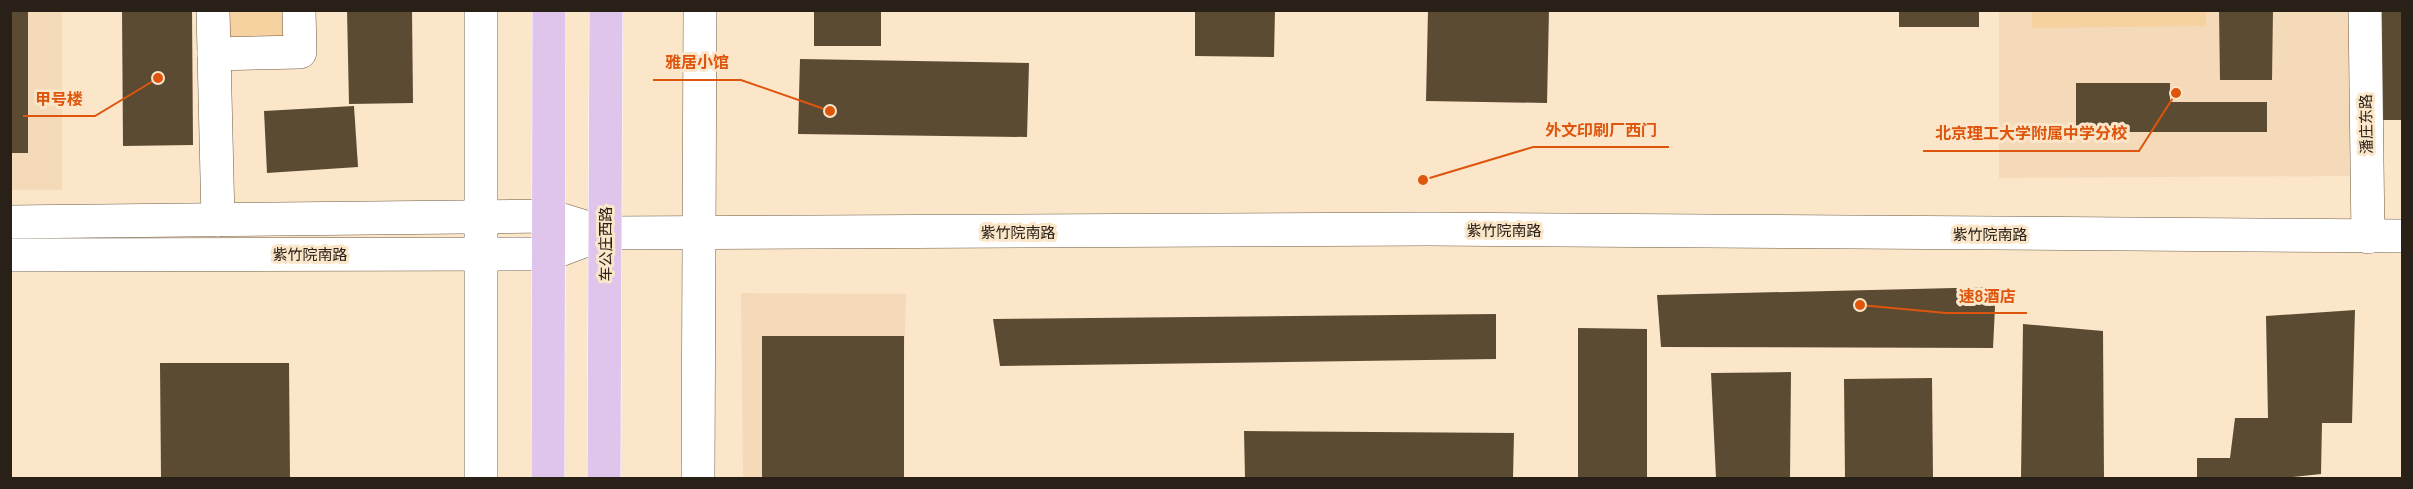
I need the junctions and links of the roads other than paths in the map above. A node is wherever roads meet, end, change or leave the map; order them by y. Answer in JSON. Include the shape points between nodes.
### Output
{"nodes":[{"id":1,"x":213,"y":10,"type":"edge"},
{"id":2,"x":299,"y":10,"type":"edge"},
{"id":3,"x":481,"y":10,"type":"edge"},
{"id":4,"x":549,"y":10,"type":"edge"},
{"id":5,"x":606,"y":10,"type":"edge"},
{"id":6,"x":700,"y":10,"type":"edge"},
{"id":7,"x":2365,"y":10,"type":"edge"},
{"id":8,"x":214,"y":54,"type":"junction"},
{"id":9,"x":481,"y":216,"type":"junction"},
{"id":10,"x":549,"y":216,"type":"junction"},
{"id":11,"x":218,"y":220,"type":"junction"},
{"id":12,"x":10,"y":222,"type":"edge"},
{"id":13,"x":605,"y":232,"type":"junction"},
{"id":14,"x":699,"y":233,"type":"junction"},
{"id":15,"x":2403,"y":236,"type":"edge"},
{"id":16,"x":2368,"y":237,"type":"junction"},
{"id":17,"x":481,"y":254,"type":"junction"},
{"id":18,"x":549,"y":254,"type":"junction"},
{"id":19,"x":10,"y":255,"type":"edge"},
{"id":20,"x":481,"y":478,"type":"edge"},
{"id":21,"x":548,"y":478,"type":"edge"},
{"id":22,"x":604,"y":478,"type":"edge"},
{"id":23,"x":698,"y":478,"type":"edge"}],
"edges":[{"from":1,"to":8,"type":"street"},
{"from":2,"to":8,"type":"street","via":[[300,52]]},
{"from":3,"to":9,"type":"street"},
{"from":4,"to":10,"type":"main road"},
{"from":5,"to":13,"type":"main road","name":"车公庄西路"},
{"from":6,"to":14,"type":"street"},
{"from":7,"to":16,"type":"street","name":"潘庄东路"},
{"from":8,"to":11,"type":"street"},
{"from":9,"to":10,"type":"street","name":"紫竹院南路"},
{"from":9,"to":11,"type":"street","name":"紫竹院南路"},
{"from":9,"to":17,"type":"street"},
{"from":10,"to":13,"type":"street","name":"紫竹院南路"},
{"from":10,"to":18,"type":"main road"},
{"from":11,"to":12,"type":"street","name":"紫竹院南路"},
{"from":13,"to":14,"type":"street","name":"紫竹院南路"},
{"from":13,"to":18,"type":"street","name":"紫竹院南路"},
{"from":13,"to":22,"type":"main road","name":"车公庄西路"},
{"from":14,"to":16,"type":"street","name":"紫竹院南路","via":[[1440,230]]},
{"from":14,"to":23,"type":"street"},
{"from":15,"to":16,"type":"street","name":"紫竹院南路"},
{"from":17,"to":18,"type":"street","name":"紫竹院南路"},
{"from":17,"to":19,"type":"street","name":"紫竹院南路"},
{"from":17,"to":20,"type":"street"},
{"from":18,"to":21,"type":"main road"}]}
